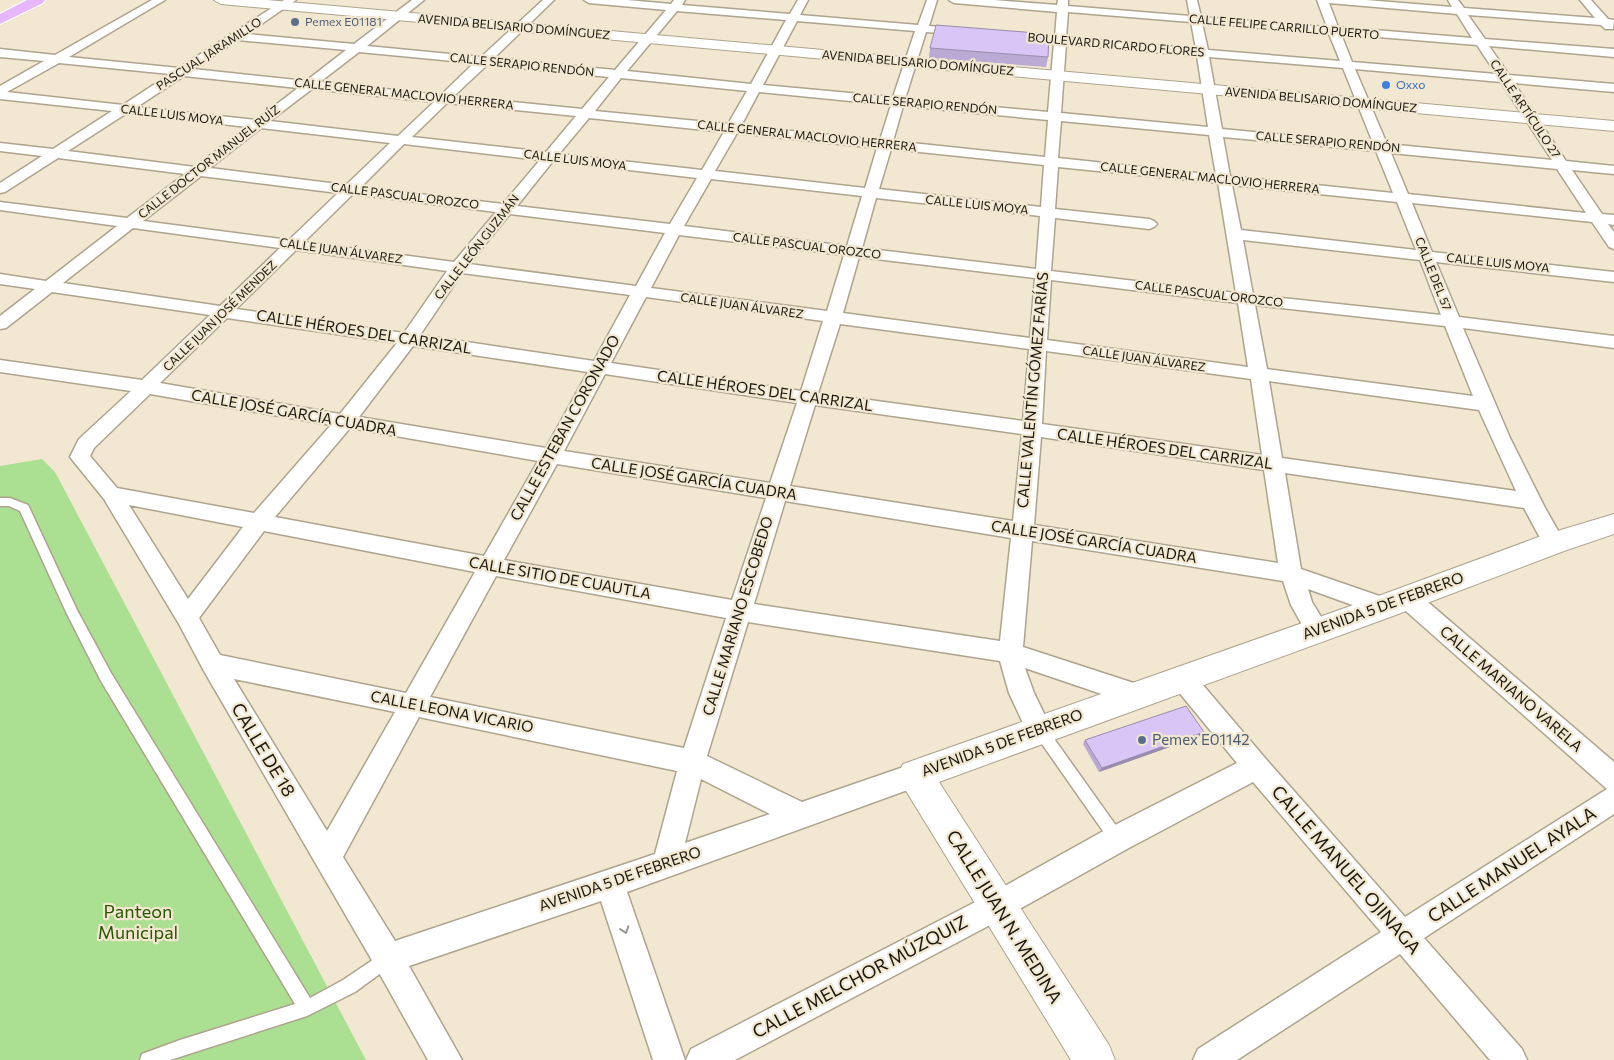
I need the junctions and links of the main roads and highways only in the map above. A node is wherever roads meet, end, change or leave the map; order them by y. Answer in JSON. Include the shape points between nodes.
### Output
{"nodes":[{"id":1,"x":38,"y":0,"type":"edge"},
{"id":2,"x":0,"y":20,"type":"edge"}],
"edges":[{"from":1,"to":2,"type":"main road"}]}
